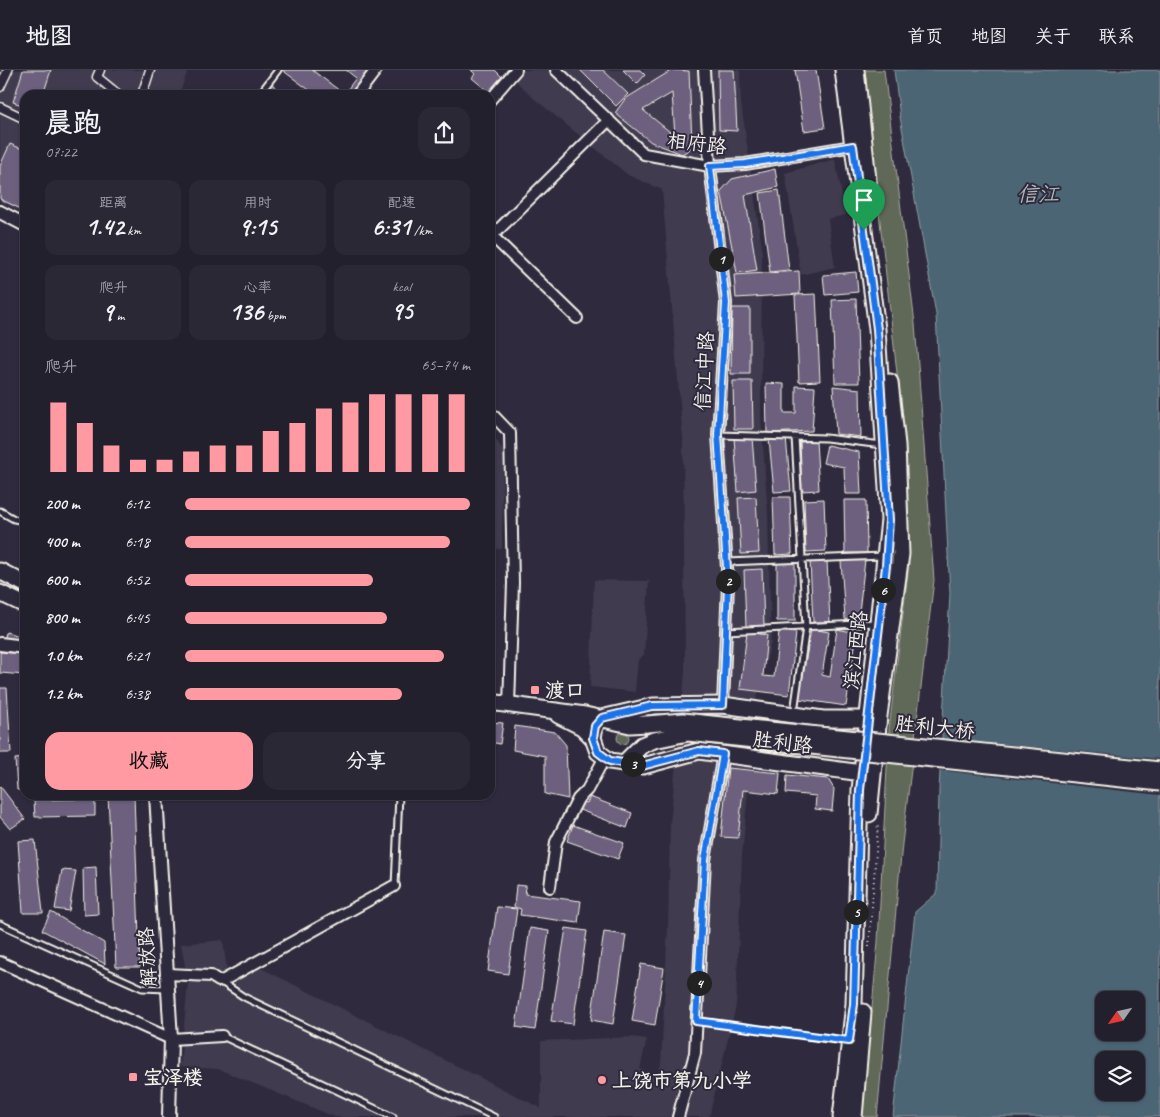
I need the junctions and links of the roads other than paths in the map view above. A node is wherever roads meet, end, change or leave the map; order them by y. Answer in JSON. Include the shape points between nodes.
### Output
{"nodes":[{"id":1,"x":8,"y":70,"type":"edge"},
{"id":2,"x":100,"y":70,"type":"edge"},
{"id":3,"x":150,"y":70,"type":"edge"},
{"id":4,"x":278,"y":70,"type":"edge"},
{"id":5,"x":376,"y":70,"type":"edge"},
{"id":6,"x":516,"y":70,"type":"edge"},
{"id":7,"x":556,"y":70,"type":"edge"},
{"id":8,"x":704,"y":70,"type":"edge"},
{"id":9,"x":843,"y":70,"type":"edge"},
{"id":10,"x":856,"y":70,"type":"edge"},
{"id":11,"x":0,"y":87,"type":"edge"},
{"id":12,"x":113,"y":90,"type":"edge"},
{"id":13,"x":144,"y":90,"type":"edge"},
{"id":14,"x":263,"y":90,"type":"edge"},
{"id":15,"x":361,"y":90,"type":"edge"},
{"id":16,"x":495,"y":94,"type":"edge"},
{"id":17,"x":0,"y":107,"type":"edge"},
{"id":18,"x":20,"y":117,"type":"edge"},
{"id":19,"x":609,"y":120,"type":"junction"},
{"id":20,"x":859,"y":145,"type":"junction"},
{"id":21,"x":710,"y":166,"type":"junction"},
{"id":22,"x":0,"y":212,"type":"edge"},
{"id":23,"x":20,"y":222,"type":"edge"},
{"id":24,"x":495,"y":232,"type":"edge"},
{"id":25,"x":495,"y":240,"type":"edge"},
{"id":26,"x":577,"y":318,"type":"dead end"},
{"id":27,"x":495,"y":418,"type":"edge"},
{"id":28,"x":718,"y":434,"type":"junction"},
{"id":29,"x":795,"y":437,"type":"junction"},
{"id":30,"x":884,"y":445,"type":"junction"},
{"id":31,"x":0,"y":511,"type":"edge"},
{"id":32,"x":20,"y":520,"type":"edge"},
{"id":33,"x":886,"y":556,"type":"junction"},
{"id":34,"x":801,"y":559,"type":"junction"},
{"id":35,"x":726,"y":562,"type":"junction"},
{"id":36,"x":0,"y":571,"type":"edge"},
{"id":37,"x":20,"y":581,"type":"edge"},
{"id":38,"x":0,"y":593,"type":"edge"},
{"id":39,"x":20,"y":603,"type":"edge"},
{"id":40,"x":878,"y":623,"type":"junction"},
{"id":41,"x":806,"y":627,"type":"junction"},
{"id":42,"x":726,"y":631,"type":"junction"},
{"id":43,"x":0,"y":644,"type":"edge"},
{"id":44,"x":20,"y":647,"type":"edge"},
{"id":45,"x":495,"y":703,"type":"edge"},
{"id":46,"x":509,"y":704,"type":"junction"},
{"id":47,"x":723,"y":705,"type":"junction"},
{"id":48,"x":795,"y":705,"type":"dead end"},
{"id":49,"x":550,"y":712,"type":"junction"},
{"id":50,"x":602,"y":718,"type":"junction"},
{"id":51,"x":815,"y":719,"type":"junction"},
{"id":52,"x":867,"y":719,"type":"junction"},
{"id":53,"x":593,"y":738,"type":"junction"},
{"id":54,"x":723,"y":754,"type":"junction"},
{"id":55,"x":605,"y":757,"type":"junction"},
{"id":56,"x":624,"y":763,"type":"junction"},
{"id":57,"x":817,"y":764,"type":"junction"},
{"id":58,"x":1160,"y":770,"type":"edge"},
{"id":59,"x":862,"y":773,"type":"junction"},
{"id":60,"x":1160,"y":783,"type":"edge"},
{"id":61,"x":156,"y":800,"type":"edge"},
{"id":62,"x":400,"y":800,"type":"edge"},
{"id":63,"x":394,"y":886,"type":"joint"},
{"id":64,"x":550,"y":887,"type":"dead end"},
{"id":65,"x":0,"y":924,"type":"edge"},
{"id":66,"x":0,"y":962,"type":"edge"},
{"id":67,"x":167,"y":974,"type":"junction"},
{"id":68,"x":219,"y":981,"type":"junction"},
{"id":69,"x":168,"y":989,"type":"junction"},
{"id":70,"x":696,"y":1021,"type":"junction"},
{"id":71,"x":222,"y":1036,"type":"joint"},
{"id":72,"x":171,"y":1039,"type":"junction"},
{"id":73,"x":849,"y":1041,"type":"junction"},
{"id":74,"x":169,"y":1117,"type":"edge"},
{"id":75,"x":393,"y":1117,"type":"edge"},
{"id":76,"x":494,"y":1117,"type":"edge"},
{"id":77,"x":678,"y":1117,"type":"edge"},
{"id":78,"x":840,"y":1117,"type":"edge"},
{"id":79,"x":854,"y":1117,"type":"edge"}],
"edges":[{"from":1,"to":11,"type":"street"},
{"from":2,"to":12,"type":"street","via":[[97,77]]},
{"from":3,"to":13,"type":"street"},
{"from":4,"to":14,"type":"lane"},
{"from":5,"to":15,"type":"street"},
{"from":6,"to":16,"type":"street"},
{"from":7,"to":19,"type":"street","name":"相府路"},
{"from":8,"to":21,"type":"street","name":"信江中路"},
{"from":9,"to":20,"type":"main road","name":"滨江西路"},
{"from":10,"to":20,"type":"main road","name":"滨江西路"},
{"from":17,"to":18,"type":"street"},
{"from":19,"to":21,"type":"street","name":"相府路","via":[[644,154]]},
{"from":19,"to":24,"type":"street"},
{"from":20,"to":21,"type":"street","name":"相府路","via":[[745,164]]},
{"from":20,"to":30,"type":"main road","name":"滨江西路","via":[[877,329]]},
{"from":20,"to":79,"type":"main road","name":"滨江西路","via":[[897,445],[901,554],[869,807],[865,986]]},
{"from":21,"to":28,"type":"street","name":"信江中路","via":[[726,303]]},
{"from":22,"to":23,"type":"street"},
{"from":25,"to":26,"type":"street"},
{"from":27,"to":46,"type":"street","via":[[510,434],[513,583]]},
{"from":28,"to":29,"type":"lane"},
{"from":28,"to":35,"type":"street","name":"信江中路"},
{"from":29,"to":30,"type":"lane"},
{"from":29,"to":34,"type":"lane"},
{"from":30,"to":33,"type":"main road","name":"滨江西路","via":[[889,520]]},
{"from":31,"to":32,"type":"lane"},
{"from":33,"to":34,"type":"lane"},
{"from":33,"to":40,"type":"main road","name":"滨江西路"},
{"from":34,"to":35,"type":"lane"},
{"from":34,"to":41,"type":"lane"},
{"from":35,"to":42,"type":"street","name":"信江中路"},
{"from":36,"to":37,"type":"main road"},
{"from":38,"to":39,"type":"main road"},
{"from":40,"to":41,"type":"lane"},
{"from":40,"to":52,"type":"main road","name":"滨江西路"},
{"from":41,"to":42,"type":"lane"},
{"from":41,"to":48,"type":"lane"},
{"from":42,"to":47,"type":"street","name":"信江中路"},
{"from":43,"to":44,"type":"street"},
{"from":45,"to":46,"type":"main road"},
{"from":46,"to":49,"type":"main road"},
{"from":47,"to":50,"type":"main road","via":[[652,706]]},
{"from":47,"to":51,"type":"main road","via":[[757,714]]},
{"from":49,"to":50,"type":"main road"},
{"from":49,"to":53,"type":"main road","via":[[582,728]]},
{"from":50,"to":53,"type":"main road","via":[[595,726]]},
{"from":50,"to":58,"type":"main road","name":"胜利大桥","bridge":true,"via":[[630,726],[683,721]]},
{"from":51,"to":52,"type":"main road"},
{"from":51,"to":57,"type":"main road","via":[[832,728],[837,748],[834,758]]},
{"from":52,"to":59,"type":"main road","name":"滨江西路"},
{"from":53,"to":55,"type":"main road","via":[[598,752]]},
{"from":54,"to":56,"type":"main road","name":"胜利路","via":[[699,751],[642,766]]},
{"from":54,"to":57,"type":"main road","name":"胜利路"},
{"from":54,"to":70,"type":"street","via":[[705,860]]},
{"from":55,"to":56,"type":"main road"},
{"from":55,"to":64,"type":"street","via":[[556,842]]},
{"from":56,"to":60,"type":"main road","name":"胜利大桥","bridge":true,"via":[[642,745],[688,733]]},
{"from":57,"to":59,"type":"main road","name":"胜利路"},
{"from":59,"to":73,"type":"main road","name":"滨江西路","via":[[854,1004]]},
{"from":61,"to":67,"type":"street","name":"解放路"},
{"from":62,"to":63,"type":"lane"},
{"from":63,"to":68,"type":"street"},
{"from":65,"to":69,"type":"lane","via":[[142,988]]},
{"from":66,"to":72,"type":"street"},
{"from":67,"to":68,"type":"street","via":[[211,976]]},
{"from":67,"to":69,"type":"street","name":"解放路"},
{"from":68,"to":76,"type":"lane"},
{"from":69,"to":72,"type":"street","name":"解放路"},
{"from":70,"to":73,"type":"lane"},
{"from":70,"to":77,"type":"street","via":[[695,1053]]},
{"from":71,"to":72,"type":"street"},
{"from":71,"to":75,"type":"lane"},
{"from":72,"to":74,"type":"street","name":"解放路"},
{"from":73,"to":78,"type":"main road","name":"滨江西路"}]}
